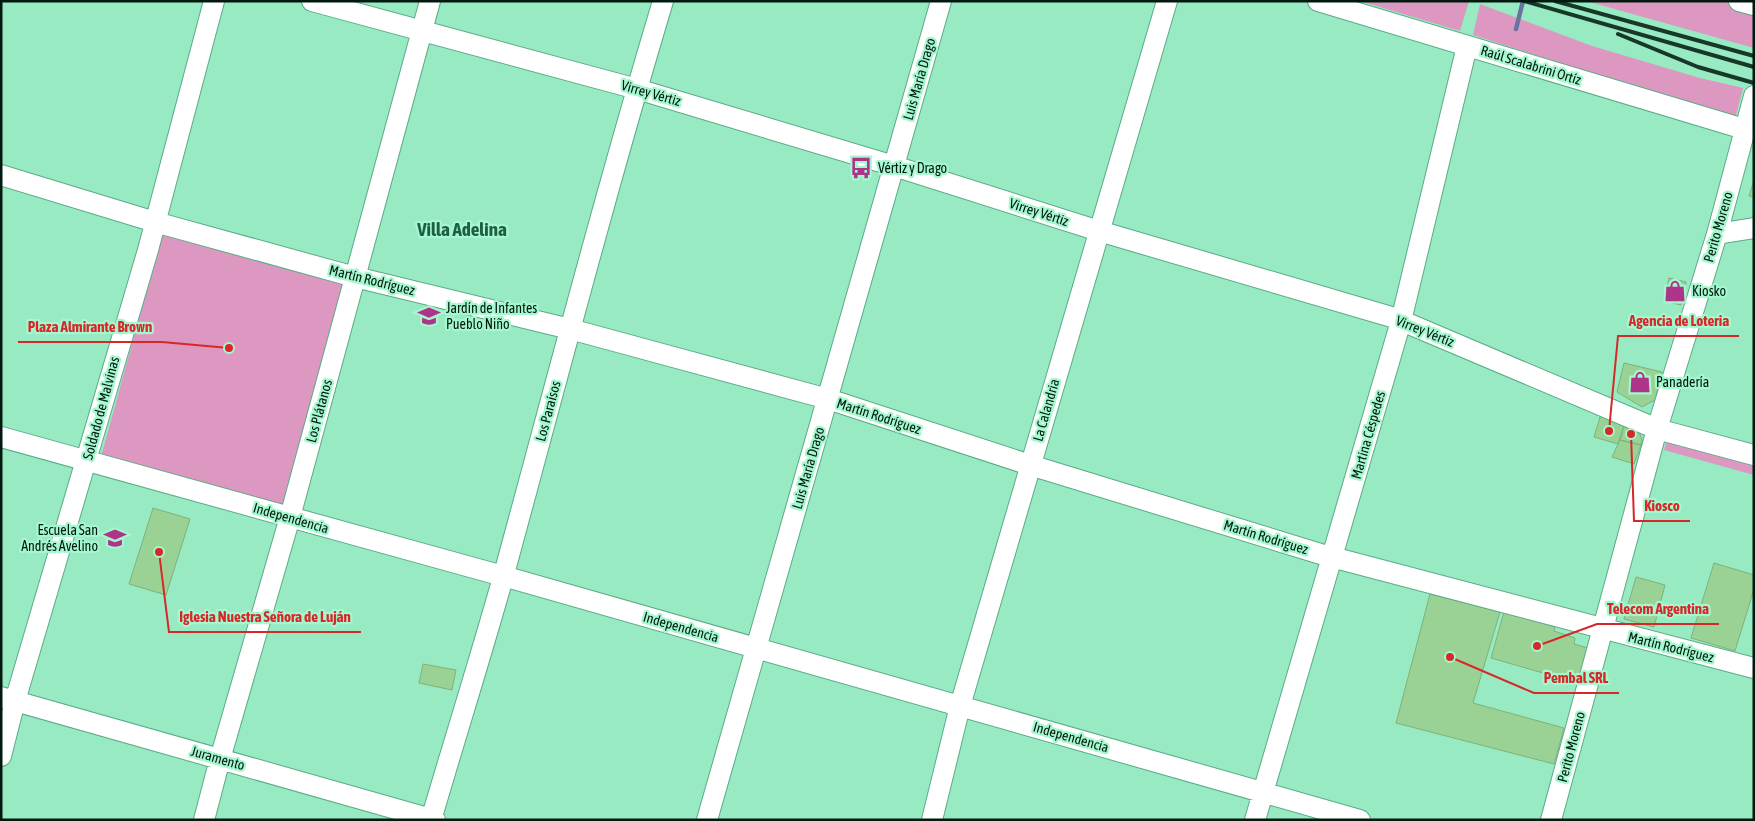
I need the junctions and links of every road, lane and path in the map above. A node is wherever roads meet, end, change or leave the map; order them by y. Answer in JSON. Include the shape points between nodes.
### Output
{"nodes":[{"id":1,"x":214,"y":1,"type":"edge"},
{"id":2,"x":312,"y":1,"type":"edge"},
{"id":3,"x":430,"y":1,"type":"edge"},
{"id":4,"x":664,"y":1,"type":"edge"},
{"id":5,"x":941,"y":1,"type":"edge"},
{"id":6,"x":1167,"y":1,"type":"edge"},
{"id":7,"x":1318,"y":1,"type":"edge"},
{"id":8,"x":1739,"y":1,"type":"edge"},
{"id":9,"x":1754,"y":5,"type":"edge"},
{"id":10,"x":421,"y":31,"type":"junction"},
{"id":11,"x":1468,"y":46,"type":"junction"},
{"id":12,"x":637,"y":88,"type":"junction"},
{"id":13,"x":1754,"y":96,"type":"edge"},
{"id":14,"x":1744,"y":129,"type":"junction"},
{"id":15,"x":894,"y":166,"type":"junction"},
{"id":16,"x":1,"y":175,"type":"edge"},
{"id":17,"x":155,"y":222,"type":"junction"},
{"id":18,"x":1754,"y":228,"type":"edge"},
{"id":19,"x":1098,"y":231,"type":"junction"},
{"id":20,"x":1717,"y":234,"type":"junction"},
{"id":21,"x":355,"y":277,"type":"junction"},
{"id":22,"x":1401,"y":321,"type":"junction"},
{"id":23,"x":570,"y":330,"type":"junction"},
{"id":24,"x":828,"y":399,"type":"junction"},
{"id":25,"x":1657,"y":429,"type":"junction"},
{"id":26,"x":1,"y":437,"type":"edge"},
{"id":27,"x":1754,"y":456,"type":"edge"},
{"id":28,"x":87,"y":461,"type":"junction"},
{"id":29,"x":1030,"y":465,"type":"junction"},
{"id":30,"x":290,"y":517,"type":"junction"},
{"id":31,"x":1333,"y":557,"type":"junction"},
{"id":32,"x":503,"y":576,"type":"junction"},
{"id":33,"x":1602,"y":629,"type":"junction"},
{"id":34,"x":756,"y":648,"type":"junction"},
{"id":35,"x":1754,"y":668,"type":"edge"},
{"id":36,"x":8,"y":699,"type":"edge"},
{"id":37,"x":960,"y":706,"type":"junction"},
{"id":38,"x":1,"y":756,"type":"edge"},
{"id":39,"x":220,"y":759,"type":"junction"},
{"id":40,"x":1263,"y":792,"type":"junction"},
{"id":41,"x":432,"y":819,"type":"edge"},
{"id":42,"x":204,"y":820,"type":"edge"},
{"id":43,"x":707,"y":820,"type":"edge"},
{"id":44,"x":932,"y":820,"type":"edge"},
{"id":45,"x":1255,"y":820,"type":"edge"},
{"id":46,"x":1360,"y":820,"type":"edge"},
{"id":47,"x":1551,"y":820,"type":"edge"}],
"edges":[{"from":1,"to":17,"type":"street","name":"Soldado de Malvinas"},
{"from":2,"to":10,"type":"street","name":"Virrey Vértiz"},
{"from":3,"to":10,"type":"street","name":"Los Plátanos"},
{"from":4,"to":12,"type":"street","name":"Los Paraísos"},
{"from":5,"to":15,"type":"street","name":"Luis María Drago"},
{"from":6,"to":19,"type":"street","name":"La Calandria"},
{"from":7,"to":11,"type":"street","name":"Raúl Scalabrini Ortíz"},
{"from":8,"to":9,"type":"street"},
{"from":10,"to":12,"type":"street","name":"Virrey Vértiz"},
{"from":10,"to":21,"type":"street","name":"Los Plátanos"},
{"from":11,"to":14,"type":"street","name":"Raúl Scalabrini Ortíz"},
{"from":11,"to":22,"type":"street","name":"Martina Céspedes"},
{"from":12,"to":15,"type":"street","name":"Virrey Vértiz"},
{"from":12,"to":23,"type":"street","name":"Los Paraísos"},
{"from":13,"to":14,"type":"street","name":"Perito Moreno"},
{"from":14,"to":20,"type":"street","name":"Perito Moreno"},
{"from":15,"to":19,"type":"street","name":"Virrey Vértiz"},
{"from":15,"to":24,"type":"street","name":"Luis María Drago"},
{"from":16,"to":17,"type":"street","name":"Martín Rodríguez"},
{"from":17,"to":21,"type":"street","name":"Martín Rodríguez"},
{"from":17,"to":28,"type":"street","name":"Soldado de Malvinas"},
{"from":18,"to":20,"type":"street"},
{"from":19,"to":22,"type":"street","name":"Virrey Vértiz"},
{"from":19,"to":29,"type":"street","name":"La Calandria"},
{"from":20,"to":25,"type":"street","name":"Perito Moreno"},
{"from":21,"to":23,"type":"street","name":"Martín Rodríguez"},
{"from":21,"to":30,"type":"street","name":"Los Plátanos"},
{"from":22,"to":25,"type":"street","name":"Virrey Vértiz"},
{"from":22,"to":31,"type":"street","name":"Martina Céspedes"},
{"from":23,"to":24,"type":"street","name":"Martín Rodríguez"},
{"from":23,"to":32,"type":"street","name":"Los Paraísos"},
{"from":24,"to":29,"type":"street","name":"Martín Rodríguez"},
{"from":24,"to":34,"type":"street","name":"Luis María Drago"},
{"from":25,"to":27,"type":"street","name":"Virrey Vértiz"},
{"from":25,"to":33,"type":"street","name":"Perito Moreno"},
{"from":26,"to":28,"type":"street","name":"Independencia"},
{"from":28,"to":30,"type":"street","name":"Independencia"},
{"from":28,"to":36,"type":"street","name":"Soldado de Malvinas"},
{"from":29,"to":31,"type":"street","name":"Martín Rodríguez"},
{"from":29,"to":37,"type":"street","name":"La Calandria"},
{"from":30,"to":32,"type":"street","name":"Independencia"},
{"from":30,"to":39,"type":"street","name":"Los Plátanos"},
{"from":31,"to":33,"type":"street","name":"Martín Rodríguez"},
{"from":31,"to":40,"type":"street","name":"Martina Céspedes"},
{"from":32,"to":34,"type":"street","name":"Independencia"},
{"from":32,"to":41,"type":"street","name":"Los Paraísos"},
{"from":33,"to":35,"type":"street","name":"Martín Rodríguez"},
{"from":33,"to":47,"type":"street","name":"Perito Moreno"},
{"from":34,"to":37,"type":"street","name":"Independencia"},
{"from":34,"to":43,"type":"street","name":"Luis María Drago"},
{"from":36,"to":38,"type":"street","name":"Soldado de Malvinas"},
{"from":36,"to":39,"type":"street","name":"Juramento"},
{"from":37,"to":40,"type":"street","name":"Independencia"},
{"from":37,"to":44,"type":"street","name":"La Calandria"},
{"from":39,"to":41,"type":"street","name":"Juramento"},
{"from":39,"to":42,"type":"street","name":"Los Plátanos"},
{"from":40,"to":45,"type":"street","name":"Martina Céspedes"},
{"from":40,"to":46,"type":"street","name":"Independencia"}]}
